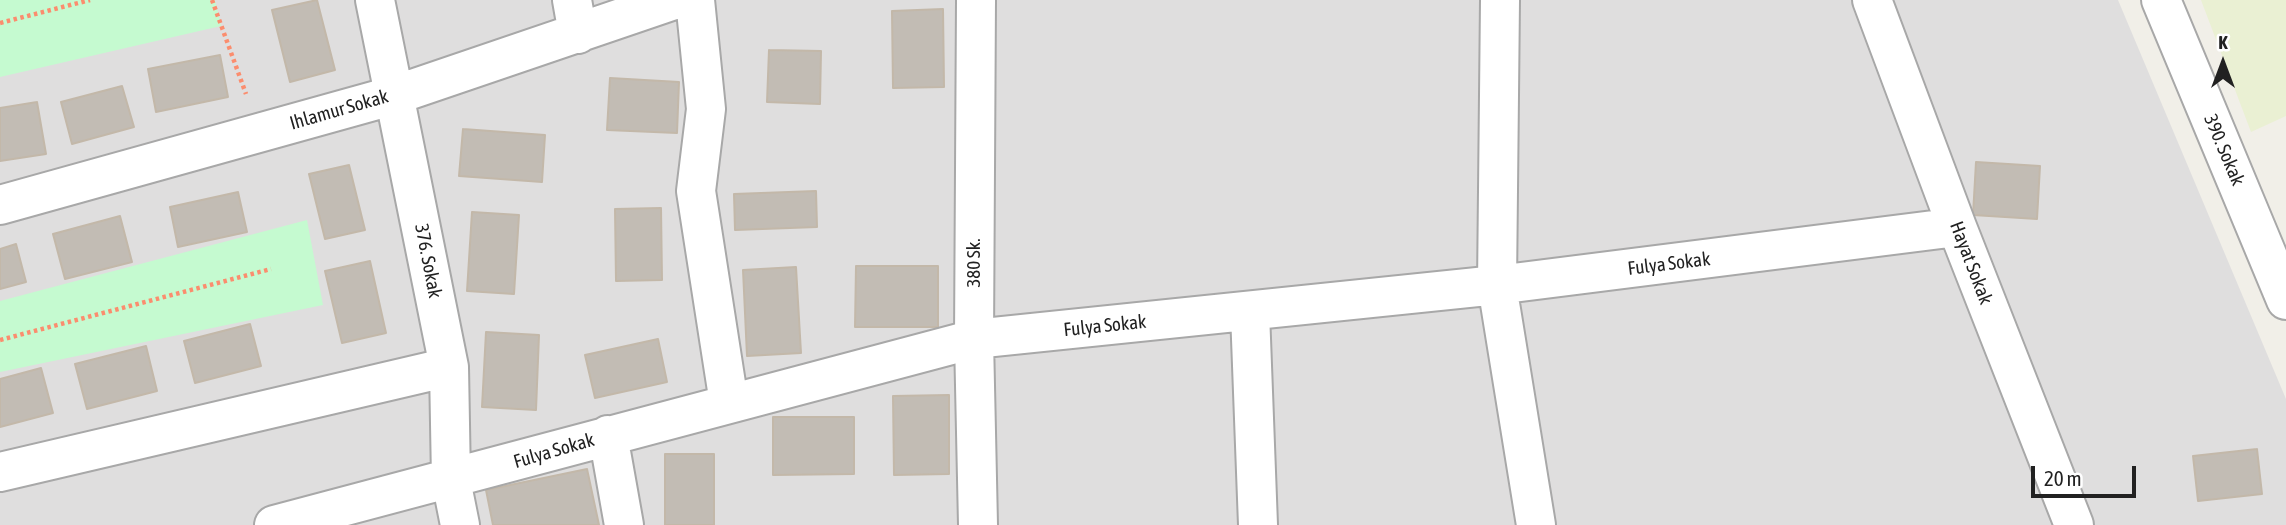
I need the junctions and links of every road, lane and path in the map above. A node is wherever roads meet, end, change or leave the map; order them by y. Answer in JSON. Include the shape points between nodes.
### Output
{"nodes":[{"id":1,"x":90,"y":0,"type":"edge"},
{"id":2,"x":212,"y":0,"type":"edge"},
{"id":3,"x":375,"y":0,"type":"edge"},
{"id":4,"x":674,"y":0,"type":"edge"},
{"id":5,"x":695,"y":0,"type":"edge"},
{"id":6,"x":976,"y":0,"type":"edge"},
{"id":7,"x":1500,"y":0,"type":"edge"},
{"id":8,"x":1872,"y":0,"type":"edge"},
{"id":9,"x":2161,"y":0,"type":"edge"},
{"id":10,"x":575,"y":17,"type":"edge"},
{"id":11,"x":0,"y":23,"type":"edge"},
{"id":12,"x":246,"y":94,"type":"dead end"},
{"id":13,"x":395,"y":95,"type":"junction"},
{"id":14,"x":0,"y":205,"type":"edge"},
{"id":15,"x":1956,"y":227,"type":"junction"},
{"id":16,"x":271,"y":269,"type":"dead end"},
{"id":17,"x":1497,"y":285,"type":"junction"},
{"id":18,"x":2286,"y":300,"type":"edge"},
{"id":19,"x":1250,"y":312,"type":"junction"},
{"id":20,"x":974,"y":339,"type":"junction"},
{"id":21,"x":0,"y":340,"type":"edge"},
{"id":22,"x":449,"y":367,"type":"junction"},
{"id":23,"x":729,"y":403,"type":"junction"},
{"id":24,"x":608,"y":435,"type":"junction"},
{"id":25,"x":0,"y":472,"type":"edge"},
{"id":26,"x":451,"y":480,"type":"junction"},
{"id":27,"x":274,"y":525,"type":"edge"},
{"id":28,"x":460,"y":525,"type":"edge"},
{"id":29,"x":624,"y":525,"type":"edge"},
{"id":30,"x":978,"y":525,"type":"edge"},
{"id":31,"x":1258,"y":525,"type":"edge"},
{"id":32,"x":1536,"y":525,"type":"edge"},
{"id":33,"x":2074,"y":525,"type":"edge"}],
"edges":[{"from":1,"to":11,"type":"path"},
{"from":2,"to":12,"type":"path"},
{"from":3,"to":13,"type":"street","name":"376. Sokak"},
{"from":4,"to":10,"type":"street","name":"Ihlamur Sokak"},
{"from":5,"to":23,"type":"street","via":[[706,109],[696,191]]},
{"from":6,"to":20,"type":"street","name":"380 Sk."},
{"from":7,"to":17,"type":"street"},
{"from":8,"to":15,"type":"street","name":"Hayat Sokak"},
{"from":9,"to":18,"type":"street","name":"390. Sokak"},
{"from":10,"to":13,"type":"street","name":"Ihlamur Sokak"},
{"from":13,"to":14,"type":"street","name":"Ihlamur Sokak"},
{"from":13,"to":22,"type":"street","name":"376. Sokak"},
{"from":15,"to":17,"type":"street","name":"Fulya Sokak"},
{"from":15,"to":33,"type":"street","name":"Hayat Sokak"},
{"from":16,"to":21,"type":"path"},
{"from":17,"to":19,"type":"street","name":"Fulya Sokak"},
{"from":17,"to":32,"type":"street"},
{"from":19,"to":20,"type":"street","name":"Fulya Sokak"},
{"from":19,"to":31,"type":"street"},
{"from":20,"to":23,"type":"street","name":"Fulya Sokak"},
{"from":20,"to":30,"type":"street","name":"380 Sk."},
{"from":22,"to":25,"type":"street"},
{"from":22,"to":26,"type":"street","name":"376. Sokak"},
{"from":23,"to":24,"type":"street","name":"Fulya Sokak"},
{"from":24,"to":26,"type":"street","name":"Fulya Sokak"},
{"from":24,"to":29,"type":"street"},
{"from":26,"to":27,"type":"street","name":"Fulya Sokak"},
{"from":26,"to":28,"type":"street","name":"376. Sokak"}]}
